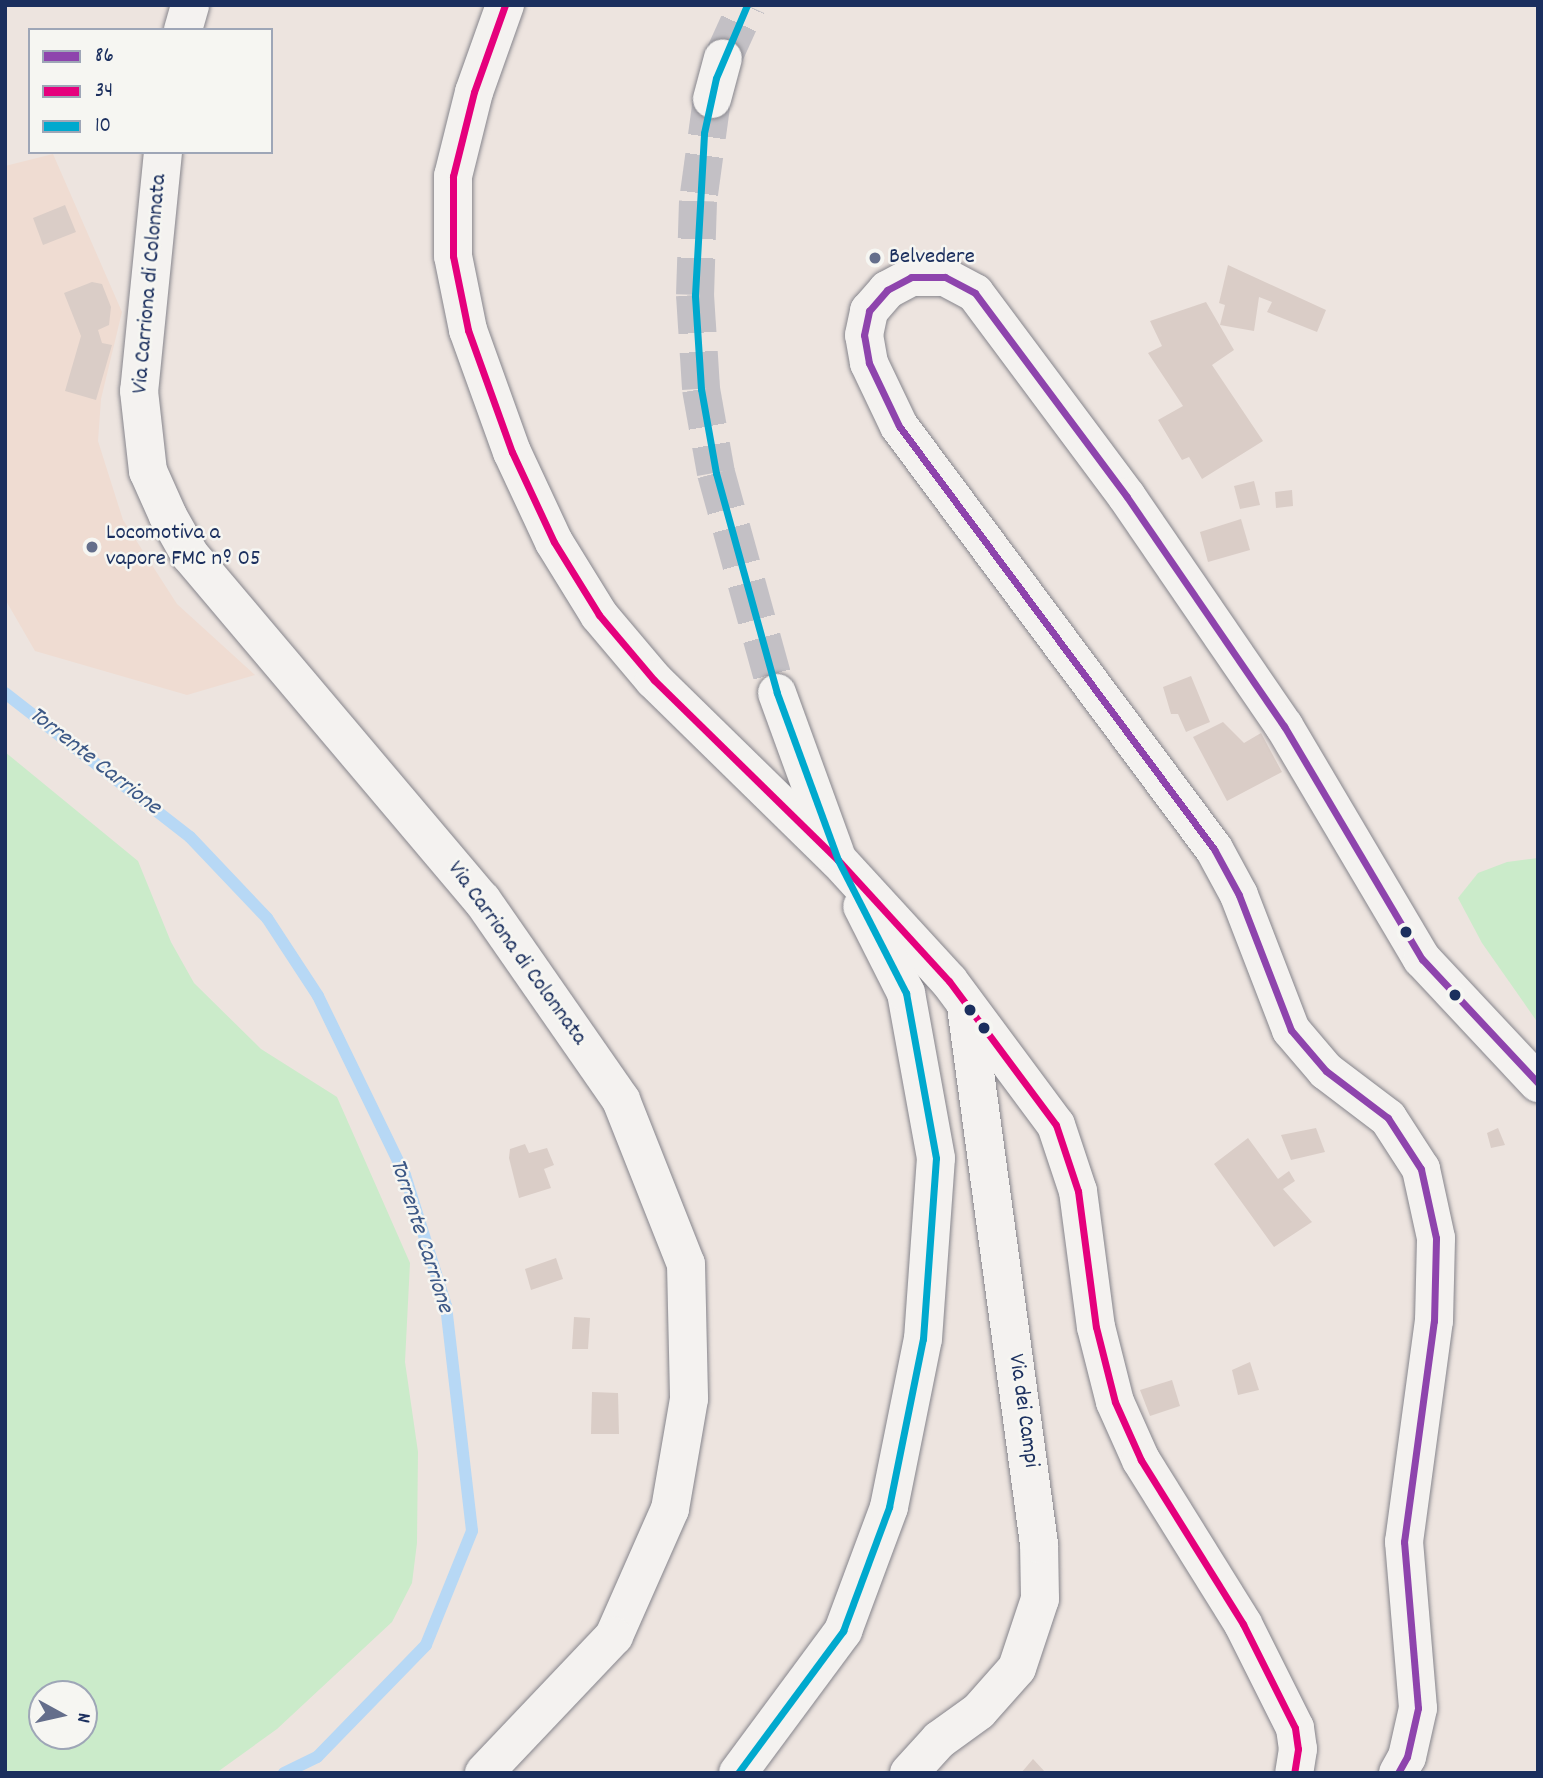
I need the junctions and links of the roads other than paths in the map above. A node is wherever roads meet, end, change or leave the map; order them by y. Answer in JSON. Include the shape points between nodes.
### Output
{"nodes":[{"id":1,"x":190,"y":5,"type":"edge"},
{"id":2,"x":505,"y":5,"type":"edge"},
{"id":3,"x":184,"y":28,"type":"edge"},
{"id":4,"x":723,"y":58,"type":"tunnel mouth"},
{"id":5,"x":712,"y":99,"type":"tunnel mouth"},
{"id":6,"x":163,"y":154,"type":"edge"},
{"id":7,"x":777,"y":693,"type":"tunnel mouth"},
{"id":8,"x":838,"y":860,"type":"junction"},
{"id":9,"x":966,"y":1001,"type":"junction"},
{"id":10,"x":1538,"y":1083,"type":"edge"},
{"id":11,"x":484,"y":1773,"type":"edge"},
{"id":12,"x":738,"y":1773,"type":"edge"},
{"id":13,"x":909,"y":1773,"type":"edge"},
{"id":14,"x":1294,"y":1773,"type":"edge"},
{"id":15,"x":1398,"y":1773,"type":"edge"}],
"edges":[{"from":1,"to":3,"type":"street"},
{"from":2,"to":8,"type":"street","via":[[474,92],[453,176],[453,256],[468,330],[512,452],[554,542],[599,615],[654,680]]},
{"from":4,"to":5,"type":"street"},
{"from":6,"to":11,"type":"street","name":"Via Carriona di Colonnata","via":[[139,391],[148,471],[168,516],[190,555],[482,900],[544,989],[621,1100],[687,1264],[689,1399],[670,1509],[614,1636]]},
{"from":7,"to":8,"type":"street"},
{"from":8,"to":9,"type":"street"},
{"from":8,"to":12,"type":"street","via":[[906,993],[932,1133],[936,1158],[923,1339],[889,1507],[844,1631]]},
{"from":9,"to":13,"type":"street","name":"Via dei Campi","via":[[1040,1544],[1040,1599],[1017,1668],[979,1711],[939,1740]]},
{"from":9,"to":14,"type":"street","via":[[1056,1125],[1078,1191],[1096,1327],[1115,1402],[1141,1460],[1243,1624],[1290,1719],[1298,1749]]},
{"from":10,"to":15,"type":"street","via":[[1422,959],[1284,726],[1127,497],[982,302],[945,277],[911,277],[887,290],[869,312],[864,335],[869,363],[899,426],[1214,849],[1239,895],[1291,1030],[1326,1071],[1388,1118],[1421,1169],[1436,1238],[1434,1307],[1404,1542],[1418,1708],[1407,1757]]}]}
